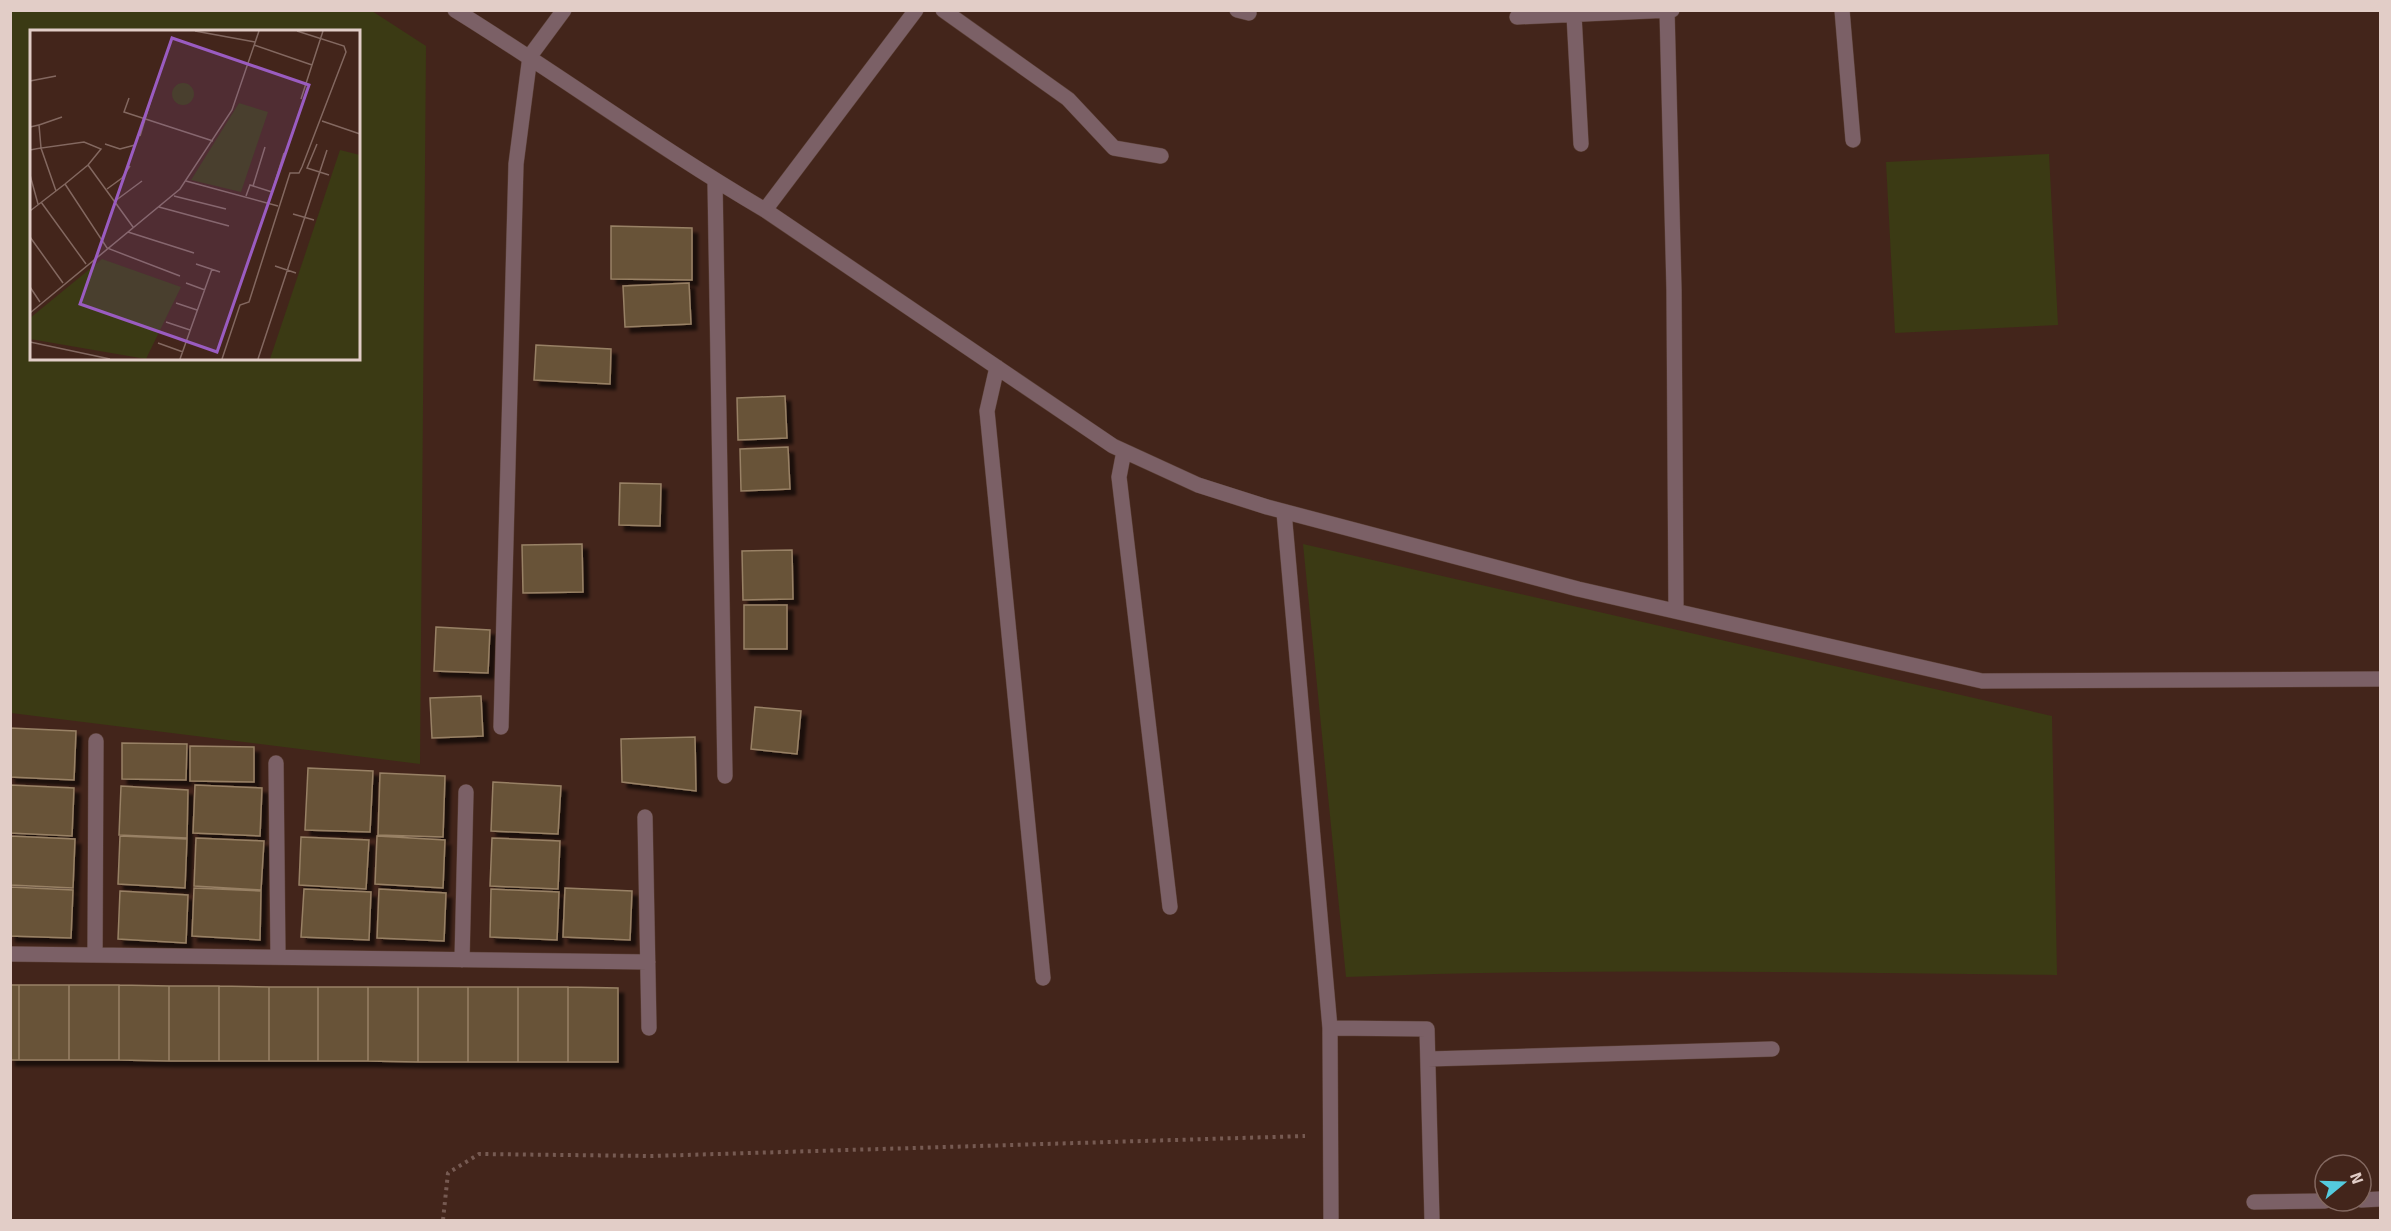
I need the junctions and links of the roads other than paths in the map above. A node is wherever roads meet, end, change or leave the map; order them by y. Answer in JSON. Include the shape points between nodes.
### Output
{"nodes":[{"id":1,"x":455,"y":10,"type":"edge"},
{"id":2,"x":564,"y":10,"type":"edge"},
{"id":3,"x":916,"y":10,"type":"edge"},
{"id":4,"x":944,"y":10,"type":"edge"},
{"id":5,"x":1672,"y":10,"type":"edge"},
{"id":6,"x":1842,"y":10,"type":"edge"},
{"id":7,"x":1667,"y":11,"type":"edge"},
{"id":8,"x":1574,"y":15,"type":"junction"},
{"id":9,"x":1517,"y":17,"type":"dead end"},
{"id":10,"x":530,"y":56,"type":"junction"},
{"id":11,"x":1853,"y":140,"type":"dead end"},
{"id":12,"x":1581,"y":144,"type":"dead end"},
{"id":13,"x":1161,"y":156,"type":"dead end"},
{"id":14,"x":715,"y":182,"type":"junction"},
{"id":15,"x":765,"y":210,"type":"junction"},
{"id":16,"x":997,"y":367,"type":"junction"},
{"id":17,"x":1124,"y":451,"type":"junction"},
{"id":18,"x":1284,"y":512,"type":"junction"},
{"id":19,"x":1676,"y":611,"type":"junction"},
{"id":20,"x":2380,"y":679,"type":"edge"},
{"id":21,"x":501,"y":727,"type":"dead end"},
{"id":22,"x":96,"y":741,"type":"dead end"},
{"id":23,"x":276,"y":763,"type":"dead end"},
{"id":24,"x":725,"y":776,"type":"dead end"},
{"id":25,"x":466,"y":792,"type":"dead end"},
{"id":26,"x":645,"y":817,"type":"dead end"},
{"id":27,"x":1170,"y":908,"type":"dead end"},
{"id":28,"x":10,"y":954,"type":"edge"},
{"id":29,"x":95,"y":955,"type":"junction"},
{"id":30,"x":278,"y":957,"type":"junction"},
{"id":31,"x":462,"y":960,"type":"junction"},
{"id":32,"x":648,"y":962,"type":"junction"},
{"id":33,"x":1043,"y":978,"type":"dead end"},
{"id":34,"x":649,"y":1028,"type":"dead end"},
{"id":35,"x":1330,"y":1028,"type":"junction"},
{"id":36,"x":1772,"y":1049,"type":"dead end"},
{"id":37,"x":1428,"y":1059,"type":"junction"},
{"id":38,"x":2313,"y":1201,"type":"edge"},
{"id":39,"x":2254,"y":1202,"type":"dead end"},
{"id":40,"x":1331,"y":1221,"type":"edge"},
{"id":41,"x":1432,"y":1221,"type":"edge"}],
"edges":[{"from":1,"to":10,"type":"street"},
{"from":2,"to":10,"type":"street"},
{"from":3,"to":15,"type":"street"},
{"from":4,"to":13,"type":"street","via":[[1068,99],[1114,148]]},
{"from":5,"to":7,"type":"street"},
{"from":6,"to":11,"type":"street"},
{"from":7,"to":8,"type":"street"},
{"from":7,"to":19,"type":"street"},
{"from":8,"to":9,"type":"street"},
{"from":8,"to":12,"type":"street"},
{"from":10,"to":14,"type":"street"},
{"from":10,"to":21,"type":"street","via":[[516,164]]},
{"from":14,"to":15,"type":"street"},
{"from":14,"to":24,"type":"street"},
{"from":15,"to":16,"type":"street"},
{"from":16,"to":17,"type":"street"},
{"from":16,"to":33,"type":"street","via":[[987,411]]},
{"from":17,"to":18,"type":"street","via":[[1198,485]]},
{"from":17,"to":27,"type":"street","via":[[1119,477]]},
{"from":18,"to":19,"type":"street"},
{"from":18,"to":35,"type":"street"},
{"from":19,"to":20,"type":"street","via":[[1982,681]]},
{"from":22,"to":29,"type":"street"},
{"from":23,"to":30,"type":"street"},
{"from":25,"to":31,"type":"street"},
{"from":26,"to":32,"type":"street"},
{"from":28,"to":29,"type":"street"},
{"from":29,"to":30,"type":"street"},
{"from":30,"to":31,"type":"street"},
{"from":31,"to":32,"type":"street"},
{"from":32,"to":34,"type":"street"},
{"from":35,"to":37,"type":"street","via":[[1427,1029]]},
{"from":35,"to":40,"type":"street"},
{"from":36,"to":37,"type":"street"},
{"from":37,"to":41,"type":"street"},
{"from":38,"to":39,"type":"street"}]}
